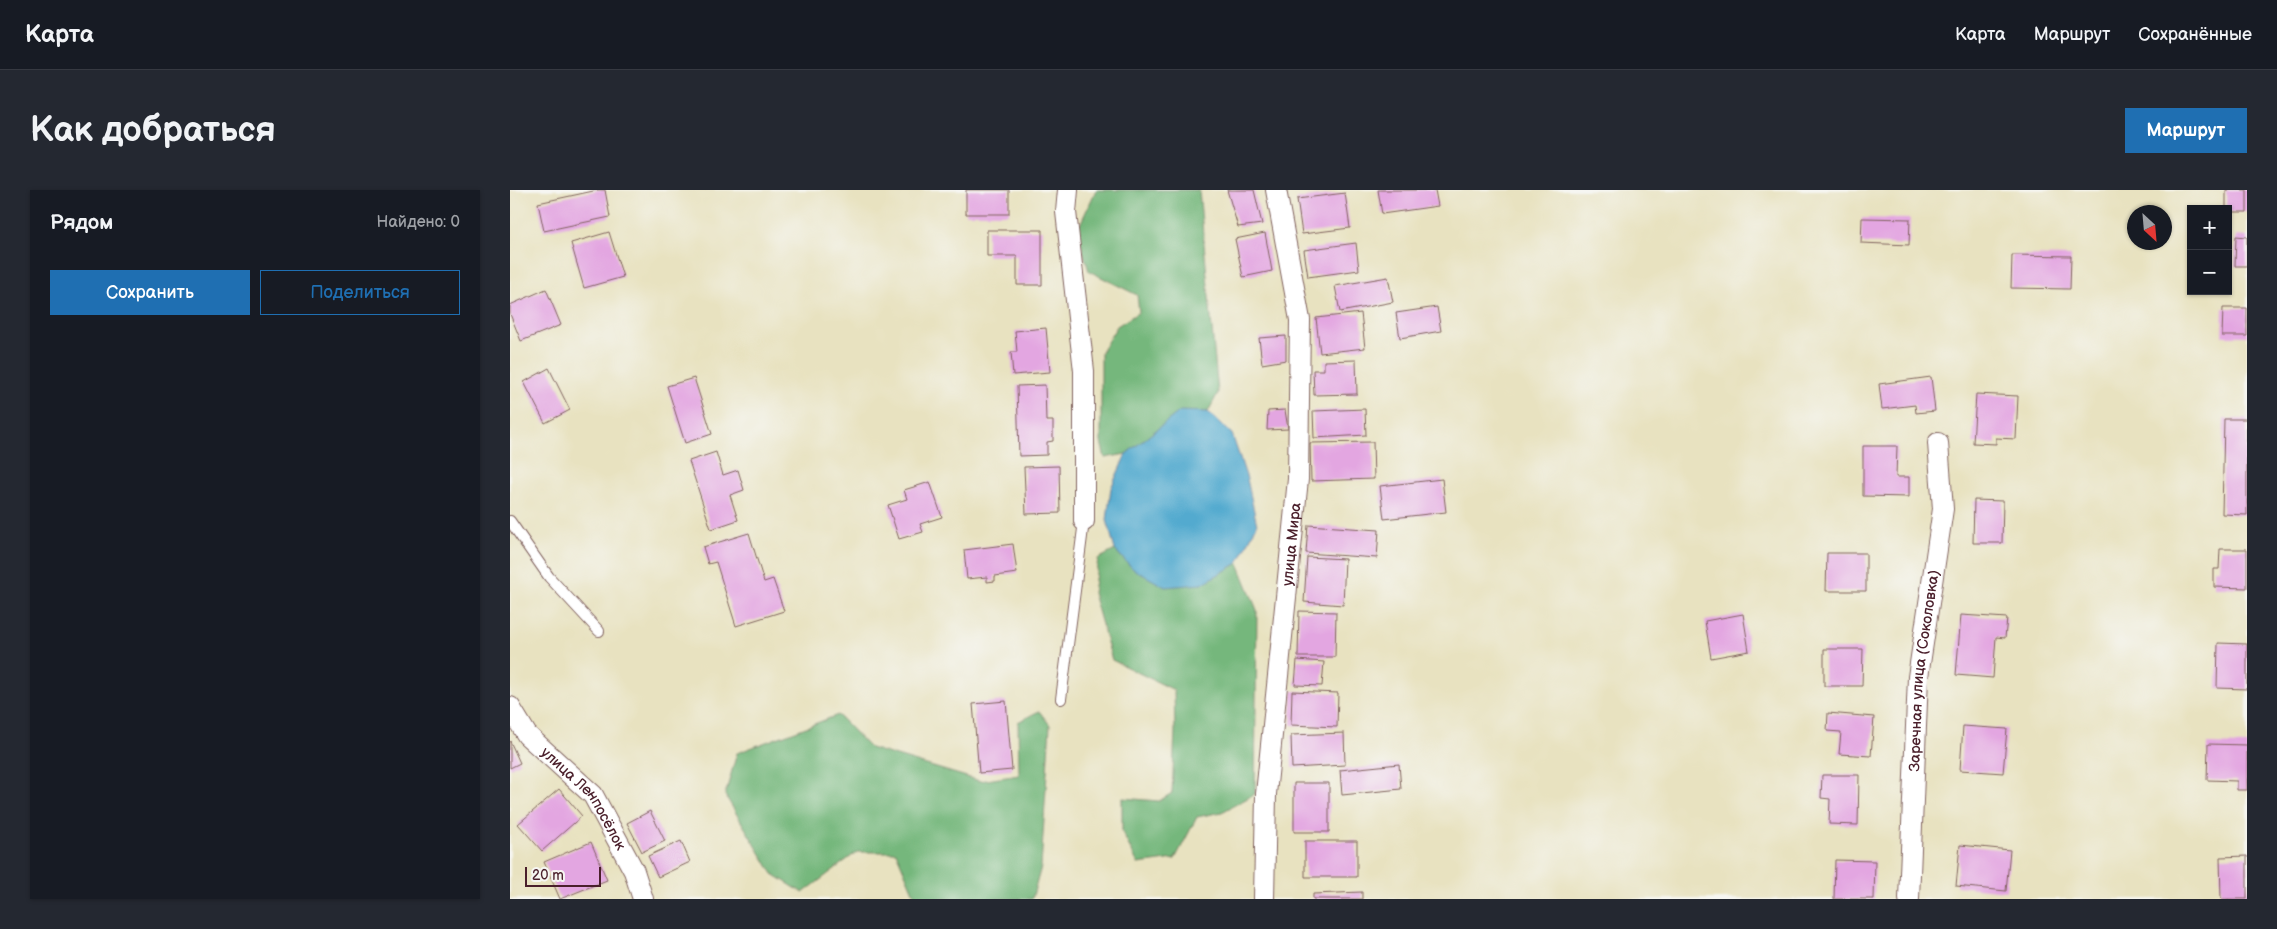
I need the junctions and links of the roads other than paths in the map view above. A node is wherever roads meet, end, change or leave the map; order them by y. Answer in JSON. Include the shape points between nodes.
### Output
{"nodes":[{"id":1,"x":1068,"y":190,"type":"edge"},
{"id":2,"x":1276,"y":190,"type":"edge"},
{"id":3,"x":1938,"y":444,"type":"dead end"},
{"id":4,"x":510,"y":521,"type":"edge"},
{"id":5,"x":1084,"y":521,"type":"joint"},
{"id":6,"x":599,"y":631,"type":"dead end"},
{"id":7,"x":1061,"y":699,"type":"dead end"},
{"id":8,"x":510,"y":707,"type":"edge"},
{"id":9,"x":643,"y":899,"type":"edge"},
{"id":10,"x":1264,"y":899,"type":"edge"},
{"id":11,"x":1909,"y":899,"type":"edge"}],
"edges":[{"from":1,"to":5,"type":"street","via":[[1066,212],[1084,371]]},
{"from":2,"to":10,"type":"street","name":"улица Мира","via":[[1300,320],[1298,478],[1266,794]]},
{"from":3,"to":11,"type":"street","name":"Заречная улица (Соколовка)","via":[[1943,509],[1918,677]]},
{"from":4,"to":6,"type":"lane","via":[[549,577]]},
{"from":5,"to":7,"type":"lane"},
{"from":8,"to":9,"type":"street","name":"улица Ленпосёлок","via":[[527,735],[593,795],[634,871]]}]}
